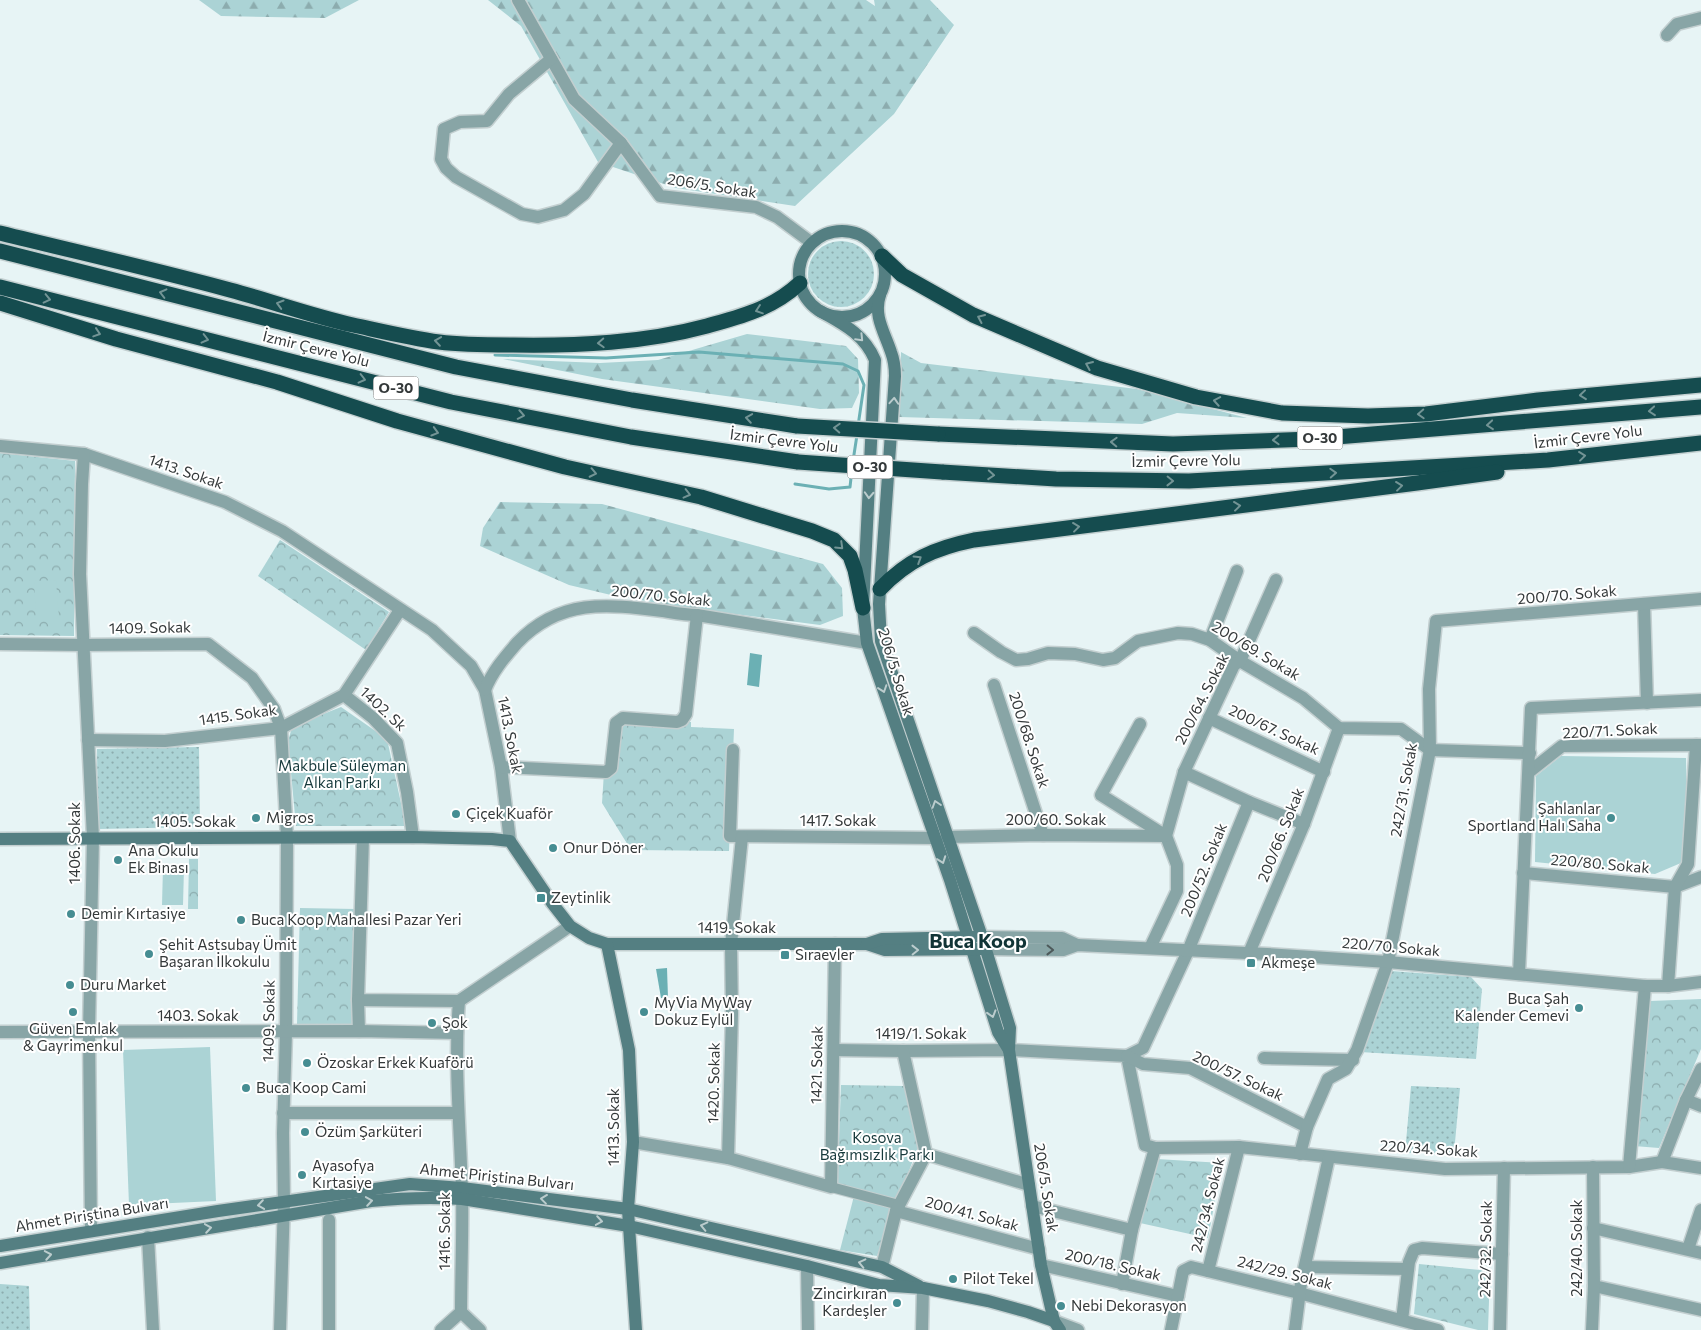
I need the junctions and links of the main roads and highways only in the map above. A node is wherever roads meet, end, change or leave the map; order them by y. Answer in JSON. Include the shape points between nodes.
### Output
{"nodes":[{"id":1,"x":0,"y":233,"type":"edge"},
{"id":2,"x":0,"y":251,"type":"edge"},
{"id":3,"x":882,"y":256,"type":"junction"},
{"id":4,"x":800,"y":284,"type":"junction"},
{"id":5,"x":0,"y":287,"type":"edge"},
{"id":6,"x":880,"y":296,"type":"junction"},
{"id":7,"x":0,"y":303,"type":"edge"},
{"id":8,"x":820,"y":311,"type":"junction"},
{"id":9,"x":1701,"y":385,"type":"edge"},
{"id":10,"x":1701,"y":407,"type":"edge"},
{"id":11,"x":1701,"y":443,"type":"edge"},
{"id":12,"x":1548,"y":460,"type":"junction"},
{"id":13,"x":880,"y":589,"type":"junction"},
{"id":14,"x":863,"y":608,"type":"junction"},
{"id":15,"x":940,"y":837,"type":"junction"},
{"id":16,"x":0,"y":839,"type":"edge"},
{"id":17,"x":510,"y":841,"type":"joint"},
{"id":18,"x":970,"y":943,"type":"junction"},
{"id":19,"x":984,"y":943,"type":"junction"},
{"id":20,"x":607,"y":944,"type":"junction"},
{"id":21,"x":1009,"y":1050,"type":"junction"},
{"id":22,"x":462,"y":1194,"type":"junction"},
{"id":23,"x":628,"y":1209,"type":"junction"},
{"id":24,"x":629,"y":1226,"type":"junction"},
{"id":25,"x":0,"y":1246,"type":"edge"},
{"id":26,"x":0,"y":1263,"type":"edge"},
{"id":27,"x":923,"y":1288,"type":"junction"},
{"id":28,"x":1057,"y":1326,"type":"edge"},
{"id":29,"x":636,"y":1330,"type":"edge"}],
"edges":[{"from":4,"to":1,"type":"highway","one_way":true,"via":[[766,308],[660,336],[535,346],[439,342],[352,325],[231,290]]},
{"from":10,"to":2,"type":"highway","name":"İzmir Çevre Yolu","number":"O-30","one_way":true,"bridge":true,"via":[[1312,439],[1173,444],[797,426],[456,368]]},
{"from":3,"to":4,"type":"main road","via":[[872,242],[858,234],[850,231],[826,234],[812,243],[800,262]]},
{"from":3,"to":6,"type":"main road","via":[[885,280]]},
{"from":9,"to":3,"type":"highway","one_way":true,"via":[[1426,414],[1282,413],[1196,398],[1097,368],[973,315],[902,275]]},
{"from":4,"to":8,"type":"main road","via":[[807,299]]},
{"from":5,"to":12,"type":"highway","name":"İzmir Çevre Yolu","number":"O-30","one_way":true,"bridge":true,"via":[[451,402],[631,437],[798,462],[1056,479],[1189,481]]},
{"from":6,"to":8,"type":"main road","via":[[853,316],[836,317]]},
{"from":13,"to":6,"type":"main road","name":"206/5. Sokak","one_way":true,"via":[[895,376],[893,356],[877,314]]},
{"from":7,"to":14,"type":"highway","one_way":true,"via":[[116,339],[277,382],[397,421],[549,463],[701,497],[812,531],[834,540],[850,556]]},
{"from":8,"to":14,"type":"main road","name":"206/5. Sokak","one_way":true,"via":[[861,337],[874,360]]},
{"from":12,"to":11,"type":"highway","name":"İzmir Çevre Yolu","number":"O-30","one_way":true},
{"from":13,"to":12,"type":"highway","one_way":true,"via":[[894,574],[927,554],[974,540],[1488,474]]},
{"from":15,"to":13,"type":"main road","name":"206/5. Sokak","one_way":true,"via":[[921,754],[881,641],[878,620]]},
{"from":14,"to":15,"type":"main road","name":"206/5. Sokak","one_way":true,"via":[[867,644]]},
{"from":15,"to":18,"type":"main road","name":"206/5. Sokak","one_way":true},
{"from":15,"to":19,"type":"main road","name":"206/5. Sokak"},
{"from":16,"to":17,"type":"main road","name":"1405. Sokak","via":[[413,837]]},
{"from":17,"to":20,"type":"main road","name":"1413. Sokak","via":[[570,926]]},
{"from":18,"to":19,"type":"main road","name":"1419. Sokak"},
{"from":18,"to":20,"type":"main road","name":"1419. Sokak","via":[[882,939],[867,944]]},
{"from":18,"to":21,"type":"main road","name":"206/5. Sokak","one_way":true,"via":[[998,1032]]},
{"from":19,"to":21,"type":"main road","name":"206/5. Sokak","via":[[1010,1028]]},
{"from":20,"to":23,"type":"main road","name":"1413. Sokak","via":[[629,1050],[634,1142]]},
{"from":21,"to":28,"type":"main road","name":"206/5. Sokak","via":[[1041,1265]]},
{"from":23,"to":22,"type":"main road","name":"Ahmet Piriştina Bulvarı","one_way":true},
{"from":22,"to":24,"type":"main road","name":"Ahmet Piriştina Bulvarı","one_way":true},
{"from":22,"to":25,"type":"main road","name":"Ahmet Piriştina Bulvarı","one_way":true,"via":[[410,1184]]},
{"from":26,"to":22,"type":"main road","name":"Ahmet Piriştina Bulvarı","one_way":true,"via":[[371,1201]]},
{"from":23,"to":24,"type":"main road","name":"1413. Sokak"},
{"from":27,"to":23,"type":"main road","name":"Ahmet Piriştina Bulvarı","one_way":true,"via":[[882,1267]]},
{"from":24,"to":27,"type":"main road","name":"Ahmet Piriştina Bulvarı","via":[[879,1285]]},
{"from":24,"to":29,"type":"main road","name":"1413. Sokak"},
{"from":27,"to":28,"type":"main road","name":"Ahmet Piriştina Bulvarı","via":[[1028,1312]]}]}
